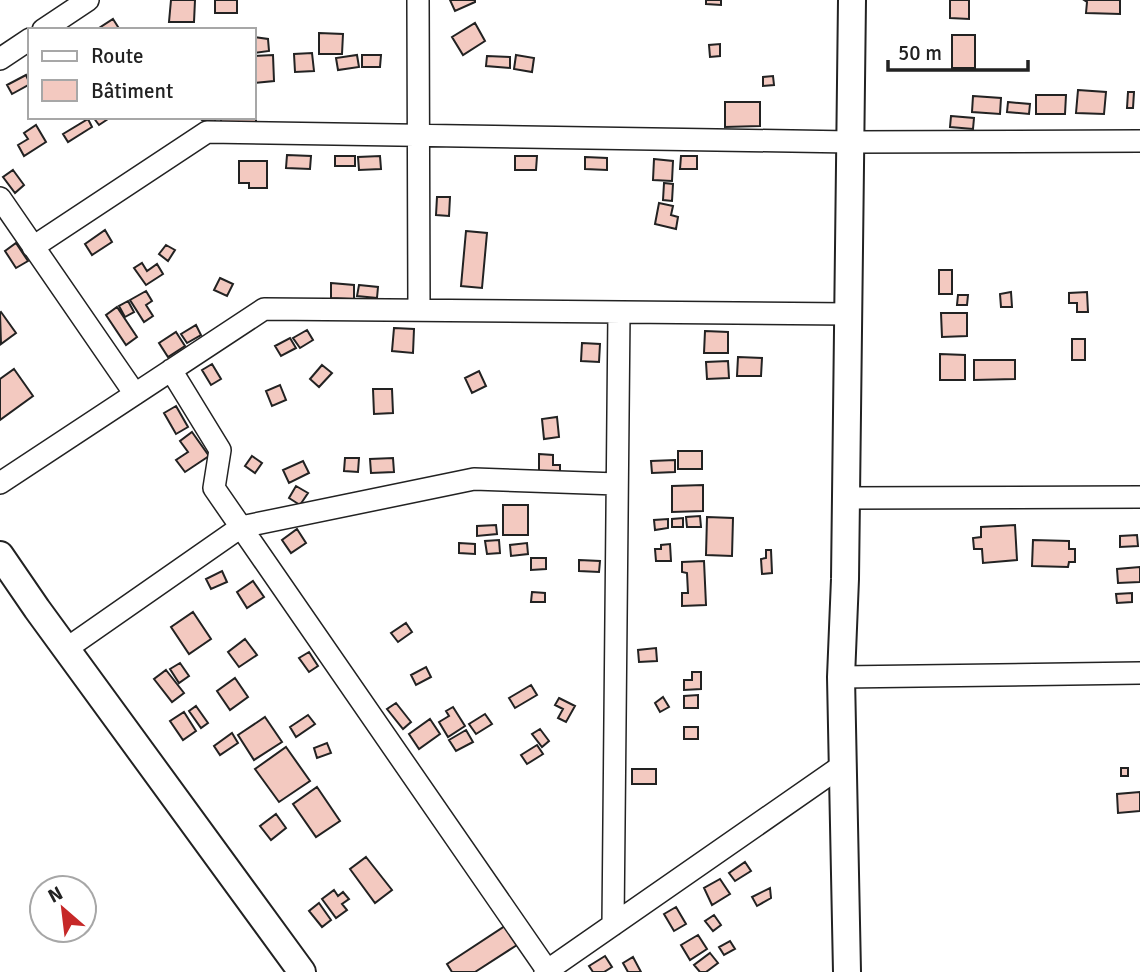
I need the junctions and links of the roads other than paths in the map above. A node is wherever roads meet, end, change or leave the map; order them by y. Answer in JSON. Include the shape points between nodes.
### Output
{"nodes":[{"id":1,"x":88,"y":0,"type":"edge"},
{"id":2,"x":418,"y":0,"type":"edge"},
{"id":3,"x":852,"y":0,"type":"edge"},
{"id":4,"x":46,"y":28,"type":"edge"},
{"id":5,"x":28,"y":40,"type":"edge"},
{"id":6,"x":0,"y":59,"type":"edge"},
{"id":7,"x":420,"y":135,"type":"junction"},
{"id":8,"x":1140,"y":141,"type":"edge"},
{"id":9,"x":850,"y":142,"type":"junction"},
{"id":10,"x":0,"y":198,"type":"edge"},
{"id":11,"x":33,"y":247,"type":"junction"},
{"id":12,"x":419,"y":310,"type":"junction"},
{"id":13,"x":619,"y":312,"type":"junction"},
{"id":14,"x":849,"y":314,"type":"junction"},
{"id":15,"x":171,"y":370,"type":"junction"},
{"id":16,"x":135,"y":394,"type":"junction"},
{"id":17,"x":0,"y":483,"type":"edge"},
{"id":18,"x":617,"y":484,"type":"junction"},
{"id":19,"x":1140,"y":497,"type":"edge"},
{"id":20,"x":846,"y":498,"type":"junction"},
{"id":21,"x":241,"y":527,"type":"junction"},
{"id":22,"x":0,"y":555,"type":"edge"},
{"id":23,"x":66,"y":649,"type":"junction"},
{"id":24,"x":1140,"y":673,"type":"edge"},
{"id":25,"x":841,"y":677,"type":"junction"},
{"id":26,"x":843,"y":765,"type":"junction"},
{"id":27,"x":612,"y":925,"type":"junction"},
{"id":28,"x":546,"y":971,"type":"edge"},
{"id":29,"x":302,"y":972,"type":"edge"},
{"id":30,"x":847,"y":972,"type":"edge"}],
"edges":[{"from":1,"to":4,"type":"street"},
{"from":2,"to":7,"type":"street"},
{"from":3,"to":9,"type":"main road"},
{"from":5,"to":6,"type":"street"},
{"from":7,"to":9,"type":"street"},
{"from":7,"to":11,"type":"street","via":[[207,132]]},
{"from":7,"to":12,"type":"street"},
{"from":8,"to":9,"type":"street"},
{"from":9,"to":14,"type":"main road"},
{"from":10,"to":11,"type":"street"},
{"from":11,"to":16,"type":"street"},
{"from":12,"to":13,"type":"street"},
{"from":12,"to":15,"type":"street","via":[[264,309]]},
{"from":13,"to":14,"type":"street"},
{"from":13,"to":18,"type":"street"},
{"from":14,"to":20,"type":"main road"},
{"from":15,"to":16,"type":"street"},
{"from":15,"to":21,"type":"street","via":[[220,450],[214,488]]},
{"from":16,"to":17,"type":"street"},
{"from":18,"to":21,"type":"street","via":[[474,479]]},
{"from":18,"to":27,"type":"street"},
{"from":19,"to":20,"type":"street"},
{"from":20,"to":25,"type":"main road"},
{"from":21,"to":23,"type":"street"},
{"from":21,"to":28,"type":"street"},
{"from":22,"to":23,"type":"main road"},
{"from":23,"to":29,"type":"main road"},
{"from":24,"to":25,"type":"street"},
{"from":25,"to":26,"type":"main road"},
{"from":26,"to":27,"type":"street"},
{"from":26,"to":30,"type":"main road"},
{"from":27,"to":28,"type":"street"}]}
